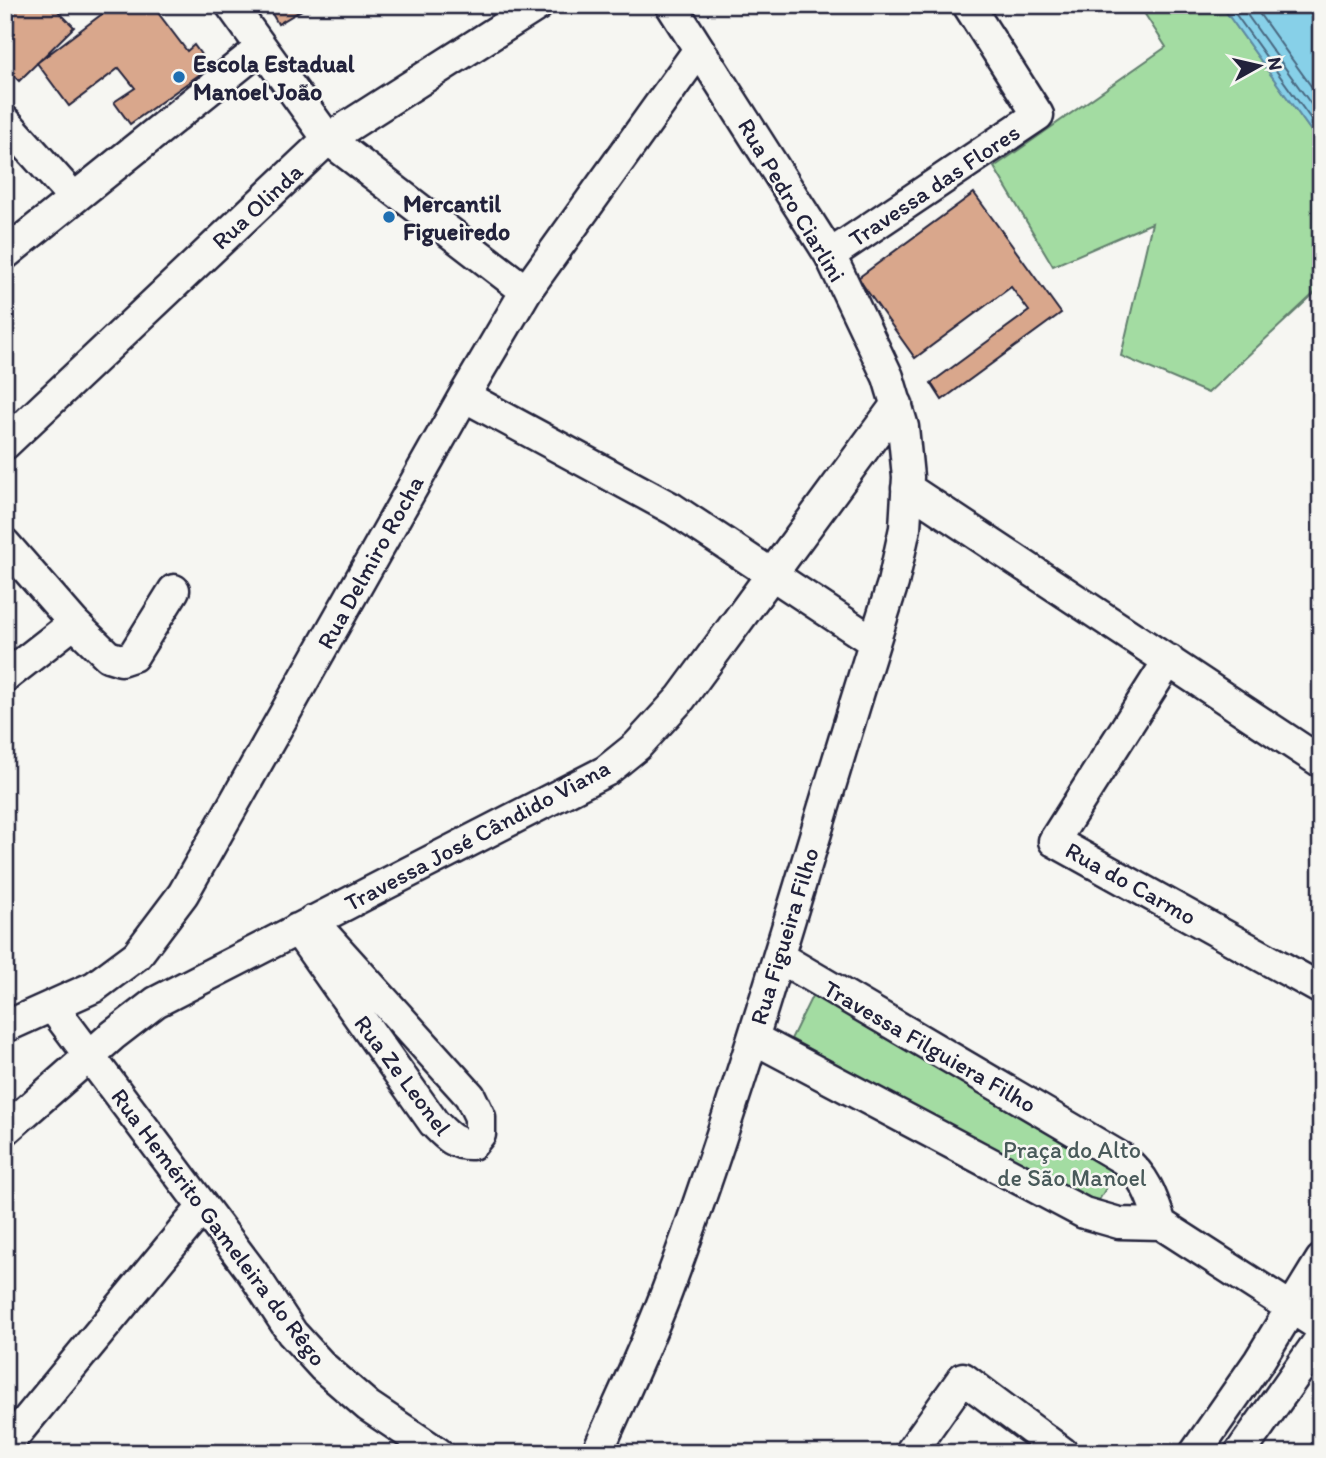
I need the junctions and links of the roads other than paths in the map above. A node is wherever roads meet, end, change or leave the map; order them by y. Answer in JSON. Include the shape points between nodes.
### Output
{"nodes":[{"id":1,"x":231,"y":5,"type":"edge"},
{"id":2,"x":538,"y":5,"type":"edge"},
{"id":3,"x":671,"y":5,"type":"edge"},
{"id":4,"x":968,"y":5,"type":"edge"},
{"id":5,"x":261,"y":48,"type":"junction"},
{"id":6,"x":698,"y":51,"type":"junction"},
{"id":7,"x":5,"y":121,"type":"edge"},
{"id":8,"x":328,"y":139,"type":"junction"},
{"id":9,"x":75,"y":198,"type":"junction"},
{"id":10,"x":5,"y":254,"type":"edge"},
{"id":11,"x":830,"y":255,"type":"junction"},
{"id":12,"x":526,"y":291,"type":"junction"},
{"id":13,"x":464,"y":396,"type":"junction"},
{"id":14,"x":897,"y":404,"type":"junction"},
{"id":15,"x":5,"y":444,"type":"edge"},
{"id":16,"x":907,"y":488,"type":"junction"},
{"id":17,"x":5,"y":544,"type":"edge"},
{"id":18,"x":771,"y":575,"type":"junction"},
{"id":19,"x":174,"y":590,"type":"dead end"},
{"id":20,"x":74,"y":623,"type":"junction"},
{"id":21,"x":874,"y":642,"type":"junction"},
{"id":22,"x":1169,"y":660,"type":"junction"},
{"id":23,"x":5,"y":677,"type":"edge"},
{"id":24,"x":1321,"y":762,"type":"edge"},
{"id":25,"x":304,"y":925,"type":"junction"},
{"id":26,"x":779,"y":957,"type":"junction"},
{"id":27,"x":1321,"y":989,"type":"edge"},
{"id":28,"x":52,"y":1006,"type":"junction"},
{"id":29,"x":5,"y":1027,"type":"edge"},
{"id":30,"x":753,"y":1038,"type":"junction"},
{"id":31,"x":90,"y":1055,"type":"junction"},
{"id":32,"x":5,"y":1130,"type":"edge"},
{"id":33,"x":203,"y":1207,"type":"junction"},
{"id":34,"x":1161,"y":1224,"type":"junction"},
{"id":35,"x":1321,"y":1260,"type":"edge"},
{"id":36,"x":1292,"y":1310,"type":"junction"},
{"id":37,"x":1321,"y":1327,"type":"edge"},
{"id":38,"x":1321,"y":1338,"type":"edge"},
{"id":39,"x":5,"y":1447,"type":"edge"},
{"id":40,"x":438,"y":1453,"type":"edge"},
{"id":41,"x":597,"y":1453,"type":"edge"},
{"id":42,"x":910,"y":1453,"type":"edge"},
{"id":43,"x":1063,"y":1453,"type":"edge"},
{"id":44,"x":1195,"y":1453,"type":"edge"},
{"id":45,"x":1240,"y":1453,"type":"edge"}],
"edges":[{"from":1,"to":5,"type":"street"},
{"from":2,"to":8,"type":"street","name":"Rua Olinda"},
{"from":3,"to":6,"type":"street","name":"Rua Pedro Ciarlini"},
{"from":4,"to":11,"type":"street","name":"Travessa das Flores","via":[[1038,115]]},
{"from":5,"to":8,"type":"street"},
{"from":5,"to":9,"type":"street"},
{"from":6,"to":11,"type":"street","name":"Rua Pedro Ciarlini"},
{"from":6,"to":12,"type":"street","name":"Rua Delmiro Rocha"},
{"from":7,"to":9,"type":"street"},
{"from":8,"to":12,"type":"street"},
{"from":8,"to":15,"type":"street","name":"Rua Olinda"},
{"from":9,"to":10,"type":"street"},
{"from":11,"to":14,"type":"street","name":"Rua Pedro Ciarlini"},
{"from":12,"to":13,"type":"street","name":"Rua Delmiro Rocha"},
{"from":13,"to":18,"type":"street","via":[[673,509]]},
{"from":13,"to":28,"type":"street","name":"Rua Delmiro Rocha","via":[[183,894],[137,955],[94,987]]},
{"from":14,"to":16,"type":"street","name":"Rua Figueira Filho"},
{"from":14,"to":18,"type":"street","name":"Travessa José Cândido Viana"},
{"from":16,"to":21,"type":"street","name":"Rua Figueira Filho","via":[[905,528]]},
{"from":16,"to":22,"type":"street"},
{"from":17,"to":20,"type":"street"},
{"from":18,"to":21,"type":"street"},
{"from":18,"to":25,"type":"street","name":"Travessa José Cândido Viana","via":[[681,698],[637,746],[606,771]]},
{"from":19,"to":20,"type":"street","via":[[133,656],[121,660],[108,656]]},
{"from":20,"to":23,"type":"street"},
{"from":21,"to":26,"type":"street","name":"Rua Figueira Filho"},
{"from":22,"to":24,"type":"street"},
{"from":22,"to":27,"type":"street","name":"Rua do Carmo","via":[[1054,841]]},
{"from":25,"to":25,"type":"street","name":"Rua Ze Leonel","via":[[434,1123],[450,1139],[472,1144],[480,1134],[480,1117],[470,1096]]},
{"from":25,"to":31,"type":"street","name":"Travessa José Cândido Viana","via":[[156,1002]]},
{"from":26,"to":30,"type":"street","name":"Rua Figueira Filho"},
{"from":26,"to":34,"type":"street","name":"Travessa Filguiera Filho","via":[[1123,1159],[1151,1194]]},
{"from":28,"to":29,"type":"street","name":"Rua Delmiro Rocha"},
{"from":28,"to":31,"type":"street","name":"Rua Hemérito Gameleira do Rêgo"},
{"from":30,"to":34,"type":"street","via":[[1084,1213],[1119,1223]]},
{"from":30,"to":41,"type":"street","name":"Rua Figueira Filho","via":[[670,1283]]},
{"from":31,"to":32,"type":"street","name":"Travessa José Cândido Viana"},
{"from":31,"to":33,"type":"street","name":"Rua Hemérito Gameleira do Rêgo"},
{"from":33,"to":39,"type":"street"},
{"from":33,"to":40,"type":"street","name":"Rua Hemérito Gameleira do Rêgo","via":[[292,1333],[323,1367],[368,1406]]},
{"from":34,"to":36,"type":"street"},
{"from":35,"to":36,"type":"street"},
{"from":36,"to":37,"type":"street"},
{"from":36,"to":44,"type":"street"},
{"from":38,"to":45,"type":"street"},
{"from":42,"to":43,"type":"street","via":[[962,1378]]}]}
